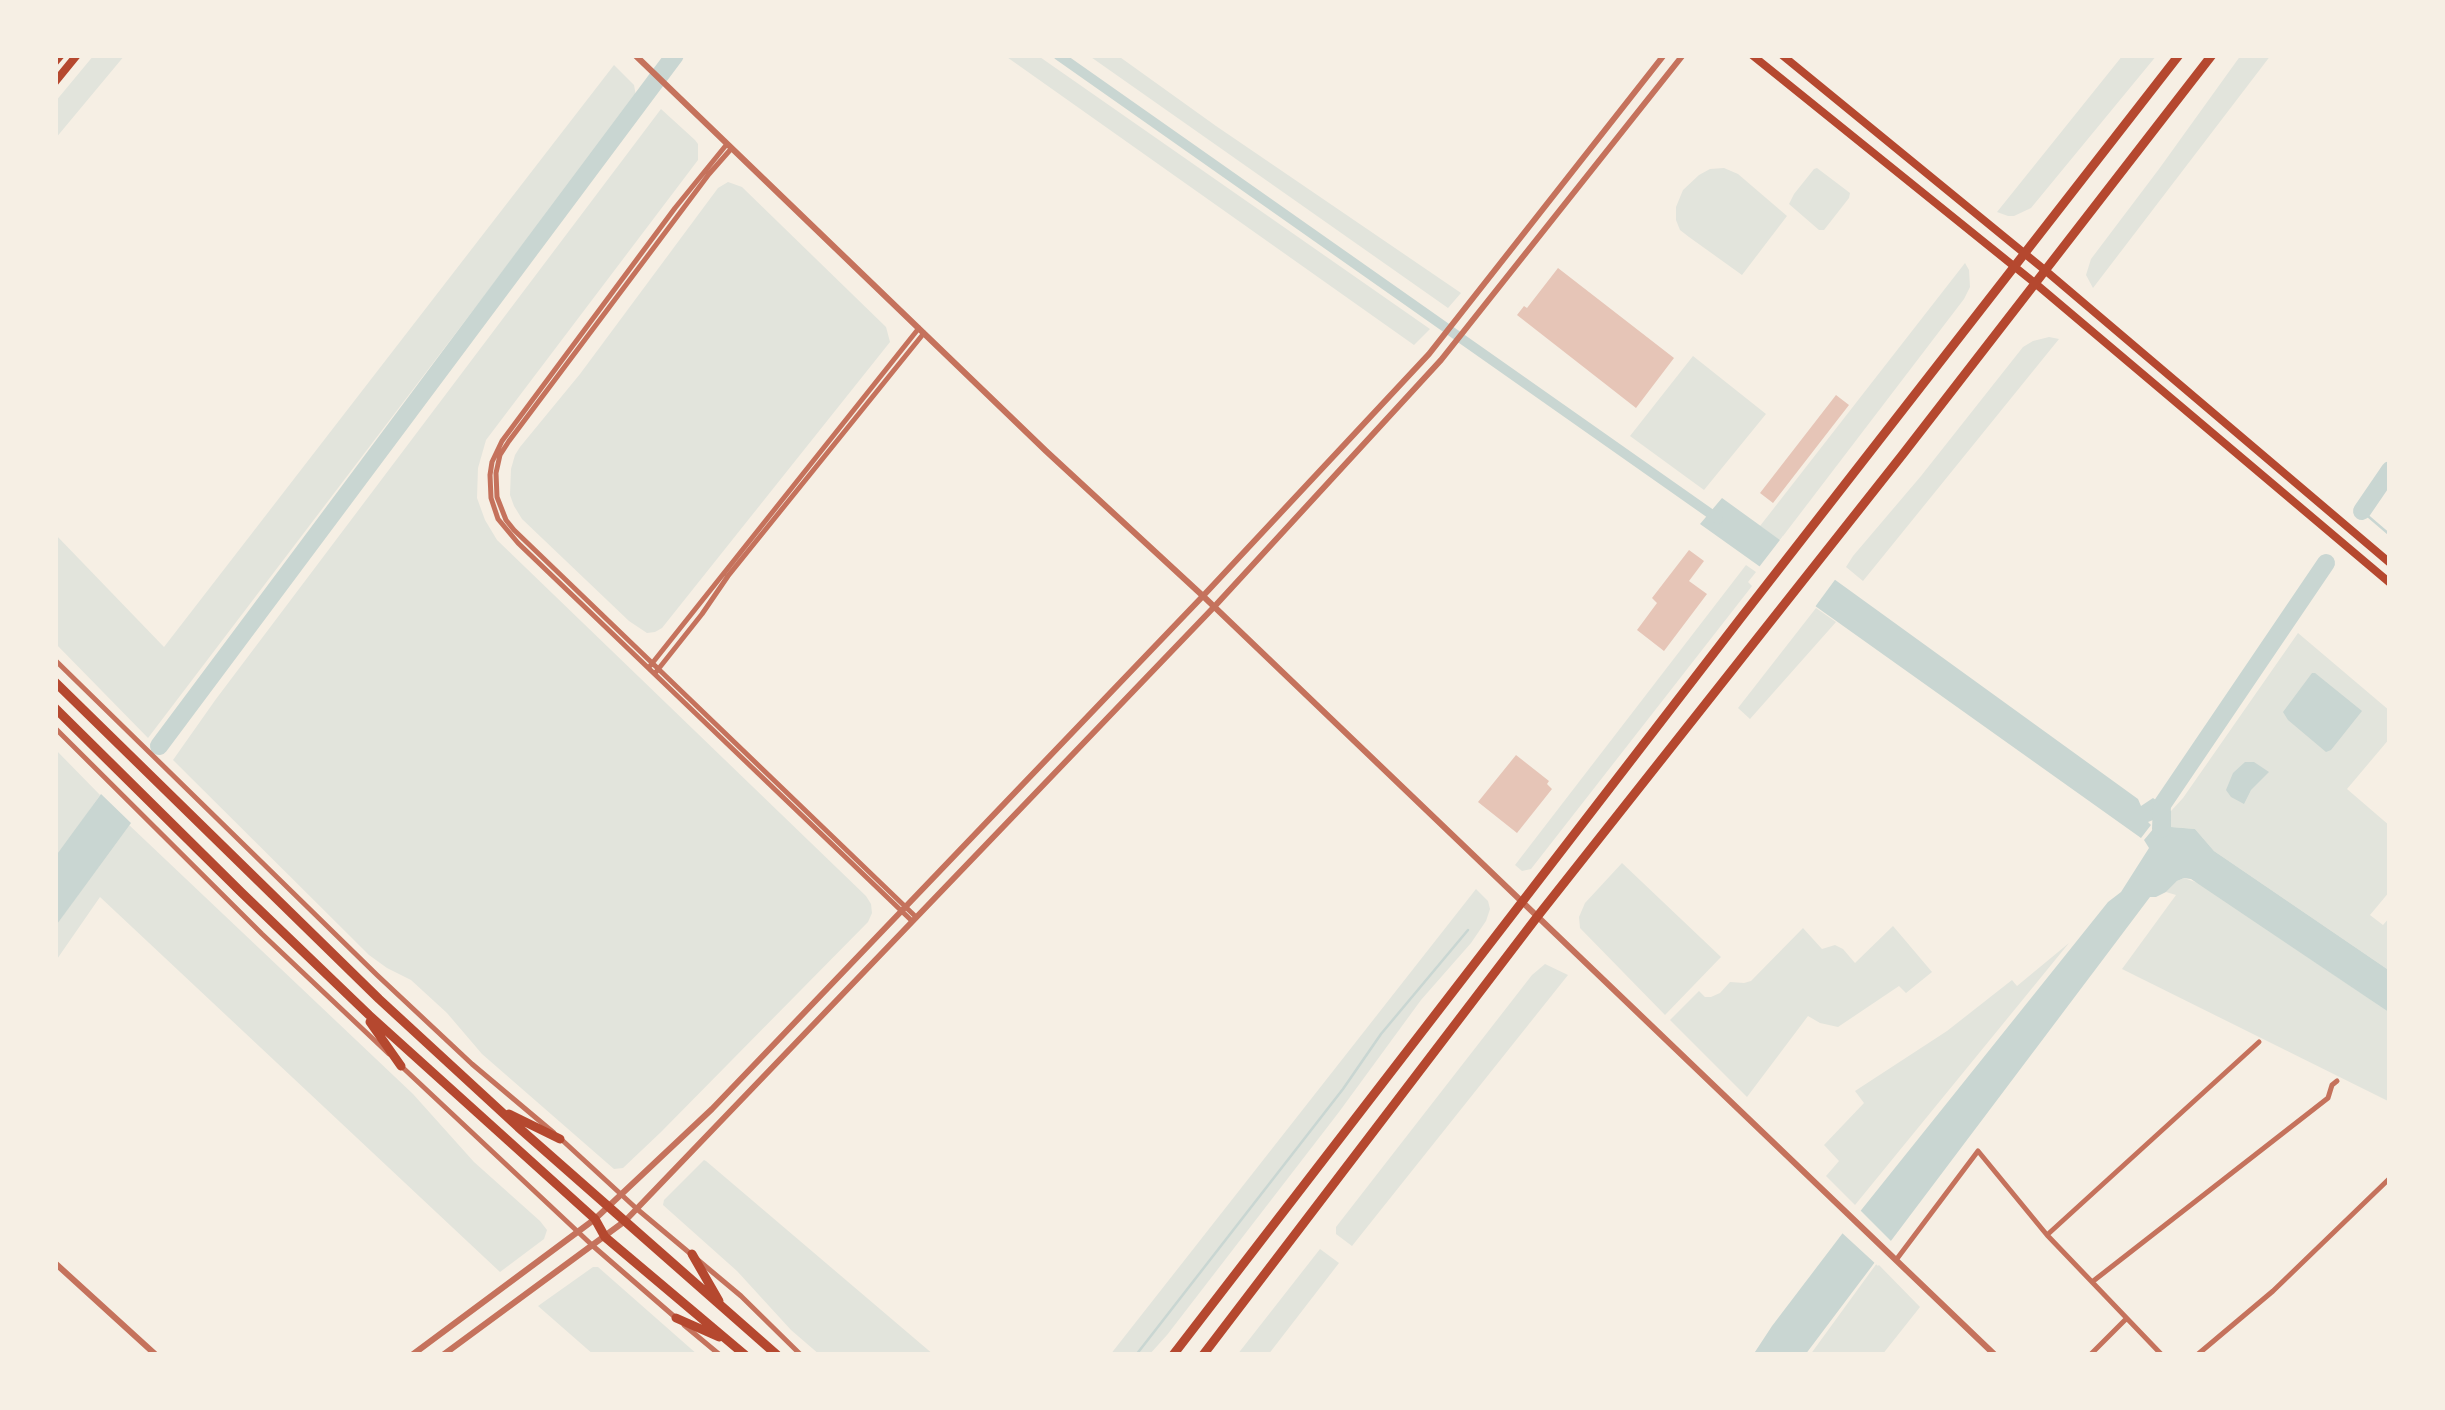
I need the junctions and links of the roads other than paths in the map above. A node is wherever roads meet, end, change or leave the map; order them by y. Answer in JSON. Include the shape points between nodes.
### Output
{"nodes":[{"id":1,"x":60,"y":55,"type":"edge"},
{"id":2,"x":78,"y":55,"type":"edge"},
{"id":3,"x":635,"y":55,"type":"edge"},
{"id":4,"x":1664,"y":55,"type":"edge"},
{"id":5,"x":1683,"y":55,"type":"edge"},
{"id":6,"x":1752,"y":55,"type":"edge"},
{"id":7,"x":1782,"y":55,"type":"edge"},
{"id":8,"x":2179,"y":55,"type":"edge"},
{"id":9,"x":2212,"y":55,"type":"edge"},
{"id":10,"x":55,"y":62,"type":"edge"},
{"id":11,"x":55,"y":82,"type":"edge"},
{"id":12,"x":730,"y":146,"type":"junction"},
{"id":13,"x":2024,"y":253,"type":"junction"},
{"id":14,"x":2014,"y":266,"type":"junction"},
{"id":15,"x":2046,"y":271,"type":"junction"},
{"id":16,"x":2036,"y":284,"type":"junction"},
{"id":17,"x":921,"y":330,"type":"junction"},
{"id":18,"x":2390,"y":563,"type":"edge"},
{"id":19,"x":2390,"y":583,"type":"edge"},
{"id":20,"x":1203,"y":596,"type":"junction"},
{"id":21,"x":1214,"y":607,"type":"junction"},
{"id":22,"x":55,"y":660,"type":"edge"},
{"id":23,"x":650,"y":666,"type":"junction"},
{"id":24,"x":656,"y":672,"type":"junction"},
{"id":25,"x":55,"y":682,"type":"edge"},
{"id":26,"x":55,"y":708,"type":"edge"},
{"id":27,"x":55,"y":728,"type":"edge"},
{"id":28,"x":1523,"y":902,"type":"junction"},
{"id":29,"x":903,"y":909,"type":"junction"},
{"id":30,"x":1537,"y":916,"type":"junction"},
{"id":31,"x":914,"y":920,"type":"junction"},
{"id":32,"x":356,"y":1004,"type":"junction"},
{"id":33,"x":2258,"y":1042,"type":"dead end"},
{"id":34,"x":401,"y":1066,"type":"junction"},
{"id":35,"x":2337,"y":1081,"type":"dead end"},
{"id":36,"x":498,"y":1108,"type":"junction"},
{"id":37,"x":560,"y":1139,"type":"junction"},
{"id":38,"x":2390,"y":1178,"type":"edge"},
{"id":39,"x":622,"y":1195,"type":"junction"},
{"id":40,"x":608,"y":1207,"type":"junction"},
{"id":41,"x":636,"y":1209,"type":"junction"},
{"id":42,"x":595,"y":1219,"type":"junction"},
{"id":43,"x":625,"y":1221,"type":"junction"},
{"id":44,"x":577,"y":1232,"type":"junction"},
{"id":45,"x":2047,"y":1235,"type":"junction"},
{"id":46,"x":605,"y":1237,"type":"junction"},
{"id":47,"x":592,"y":1246,"type":"junction"},
{"id":48,"x":692,"y":1254,"type":"junction"},
{"id":49,"x":1896,"y":1260,"type":"junction"},
{"id":50,"x":55,"y":1262,"type":"edge"},
{"id":51,"x":2092,"y":1282,"type":"junction"},
{"id":52,"x":723,"y":1308,"type":"junction"},
{"id":53,"x":676,"y":1318,"type":"junction"},
{"id":54,"x":2126,"y":1319,"type":"junction"},
{"id":55,"x":728,"y":1341,"type":"junction"},
{"id":56,"x":156,"y":1355,"type":"edge"},
{"id":57,"x":412,"y":1355,"type":"edge"},
{"id":58,"x":444,"y":1355,"type":"edge"},
{"id":59,"x":720,"y":1355,"type":"edge"},
{"id":60,"x":745,"y":1355,"type":"edge"},
{"id":61,"x":777,"y":1355,"type":"edge"},
{"id":62,"x":801,"y":1355,"type":"edge"},
{"id":63,"x":1174,"y":1355,"type":"edge"},
{"id":64,"x":1204,"y":1355,"type":"edge"},
{"id":65,"x":1995,"y":1355,"type":"edge"},
{"id":66,"x":2090,"y":1355,"type":"edge"},
{"id":67,"x":2162,"y":1355,"type":"edge"},
{"id":68,"x":2198,"y":1355,"type":"edge"}],
"edges":[{"from":1,"to":10,"type":"main road"},
{"from":2,"to":11,"type":"main road"},
{"from":3,"to":12,"type":"street"},
{"from":4,"to":20,"type":"street","via":[[1429,354]]},
{"from":5,"to":21,"type":"street","via":[[1441,360]]},
{"from":6,"to":14,"type":"main road"},
{"from":7,"to":13,"type":"main road"},
{"from":8,"to":13,"type":"main road"},
{"from":9,"to":15,"type":"main road"},
{"from":12,"to":17,"type":"street"},
{"from":12,"to":23,"type":"street","via":[[498,453],[497,497],[514,530]]},
{"from":13,"to":14,"type":"main road"},
{"from":13,"to":15,"type":"main road"},
{"from":14,"to":16,"type":"main road"},
{"from":14,"to":28,"type":"main road"},
{"from":15,"to":16,"type":"main road"},
{"from":15,"to":18,"type":"main road"},
{"from":16,"to":19,"type":"main road"},
{"from":16,"to":30,"type":"main road"},
{"from":17,"to":20,"type":"street"},
{"from":17,"to":23,"type":"street"},
{"from":17,"to":24,"type":"street"},
{"from":20,"to":21,"type":"street"},
{"from":20,"to":29,"type":"street"},
{"from":21,"to":28,"type":"street"},
{"from":21,"to":31,"type":"street"},
{"from":22,"to":37,"type":"street","via":[[377,975]]},
{"from":23,"to":24,"type":"street"},
{"from":24,"to":29,"type":"street"},
{"from":25,"to":36,"type":"main road"},
{"from":26,"to":32,"type":"main road"},
{"from":27,"to":34,"type":"street"},
{"from":28,"to":30,"type":"street"},
{"from":28,"to":63,"type":"main road"},
{"from":29,"to":31,"type":"street"},
{"from":29,"to":39,"type":"street"},
{"from":30,"to":49,"type":"street"},
{"from":30,"to":64,"type":"main road"},
{"from":31,"to":41,"type":"street"},
{"from":32,"to":34,"type":"main road"},
{"from":32,"to":42,"type":"main road"},
{"from":33,"to":45,"type":"street"},
{"from":34,"to":44,"type":"street"},
{"from":35,"to":51,"type":"street","via":[[2328,1098]]},
{"from":36,"to":37,"type":"main road"},
{"from":36,"to":40,"type":"main road"},
{"from":37,"to":39,"type":"street"},
{"from":38,"to":68,"type":"street"},
{"from":39,"to":40,"type":"street"},
{"from":39,"to":41,"type":"street"},
{"from":40,"to":42,"type":"street"},
{"from":40,"to":43,"type":"main road"},
{"from":41,"to":43,"type":"street"},
{"from":41,"to":48,"type":"street"},
{"from":42,"to":44,"type":"street"},
{"from":42,"to":46,"type":"main road"},
{"from":43,"to":46,"type":"street"},
{"from":43,"to":52,"type":"main road"},
{"from":44,"to":47,"type":"street"},
{"from":44,"to":57,"type":"street"},
{"from":45,"to":49,"type":"street","via":[[1978,1151]]},
{"from":45,"to":51,"type":"street"},
{"from":46,"to":47,"type":"street"},
{"from":46,"to":55,"type":"main road"},
{"from":47,"to":53,"type":"street"},
{"from":47,"to":58,"type":"street"},
{"from":48,"to":52,"type":"main road"},
{"from":48,"to":62,"type":"street"},
{"from":49,"to":65,"type":"street"},
{"from":50,"to":56,"type":"street"},
{"from":51,"to":54,"type":"street"},
{"from":52,"to":61,"type":"main road"},
{"from":53,"to":55,"type":"main road"},
{"from":53,"to":59,"type":"street"},
{"from":54,"to":66,"type":"street"},
{"from":54,"to":67,"type":"street"},
{"from":55,"to":60,"type":"main road"}]}
